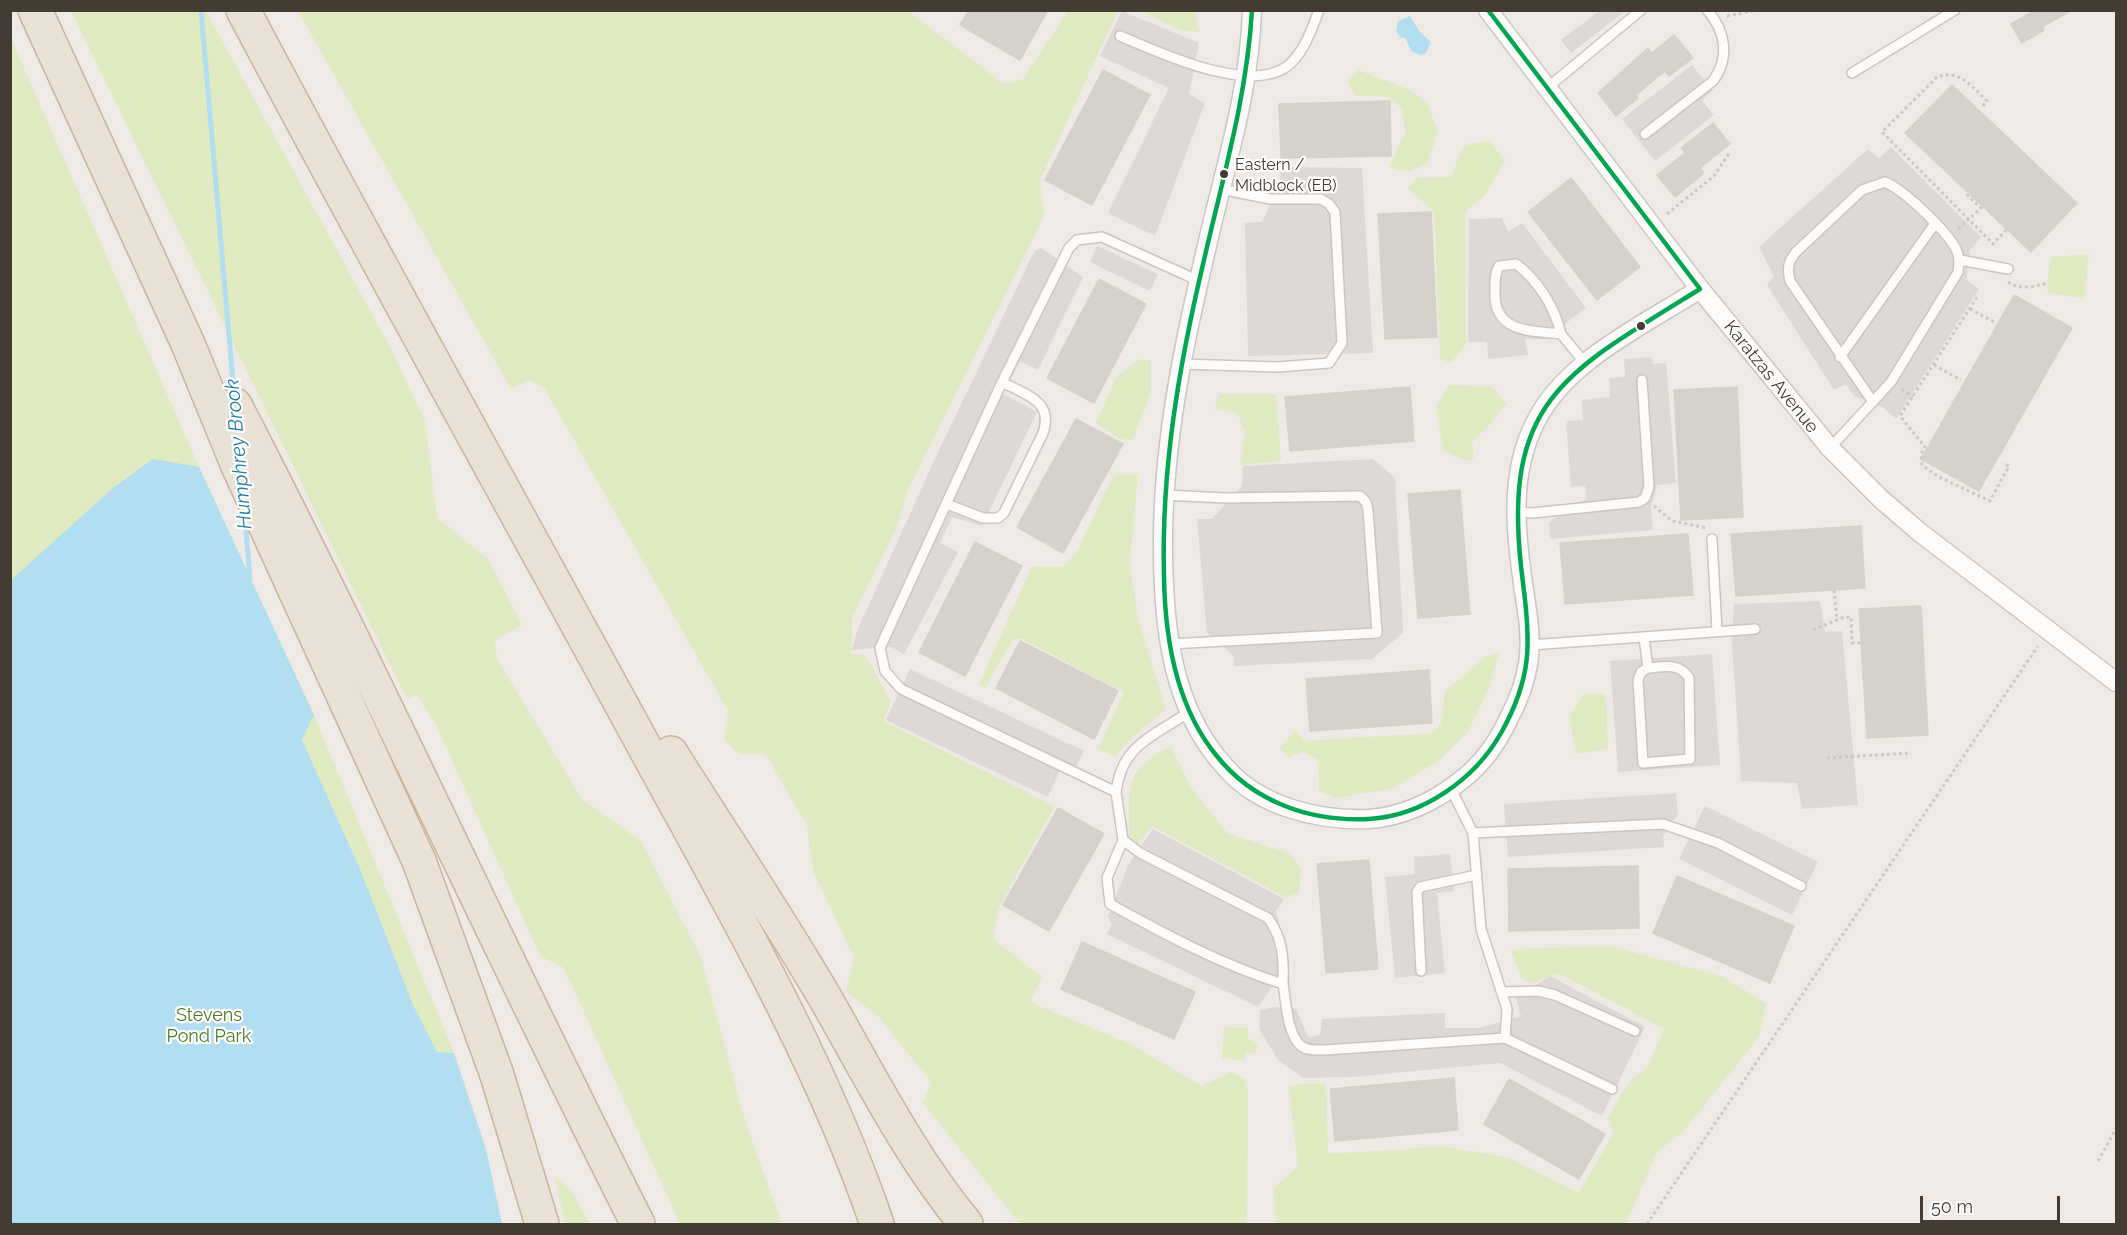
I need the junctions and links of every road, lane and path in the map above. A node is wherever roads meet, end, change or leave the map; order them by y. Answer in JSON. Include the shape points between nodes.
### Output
{"nodes":[{"id":1,"x":35,"y":10,"type":"edge"},
{"id":2,"x":243,"y":10,"type":"edge"},
{"id":3,"x":1252,"y":10,"type":"edge"},
{"id":4,"x":1319,"y":10,"type":"edge"},
{"id":5,"x":1488,"y":10,"type":"edge"},
{"id":6,"x":1641,"y":10,"type":"edge"},
{"id":7,"x":1757,"y":10,"type":"edge"},
{"id":8,"x":1955,"y":10,"type":"edge"},
{"id":9,"x":1711,"y":14,"type":"edge"},
{"id":10,"x":1120,"y":36,"type":"dead end"},
{"id":11,"x":1852,"y":73,"type":"dead end"},
{"id":12,"x":1247,"y":76,"type":"junction"},
{"id":13,"x":1547,"y":88,"type":"junction"},
{"id":14,"x":1983,"y":106,"type":"dead end"},
{"id":15,"x":1645,"y":134,"type":"dead end"},
{"id":16,"x":1730,"y":153,"type":"dead end"},
{"id":17,"x":1221,"y":189,"type":"junction"},
{"id":18,"x":1965,"y":193,"type":"dead end"},
{"id":19,"x":1663,"y":217,"type":"dead end"},
{"id":20,"x":1969,"y":220,"type":"junction"},
{"id":21,"x":1934,"y":225,"type":"junction"},
{"id":22,"x":2006,"y":230,"type":"dead end"},
{"id":23,"x":1960,"y":260,"type":"junction"},
{"id":24,"x":2008,"y":269,"type":"joint"},
{"id":25,"x":1199,"y":281,"type":"junction"},
{"id":26,"x":2048,"y":283,"type":"dead end"},
{"id":27,"x":1700,"y":289,"type":"junction"},
{"id":28,"x":1977,"y":297,"type":"dead end"},
{"id":29,"x":1970,"y":309,"type":"junction"},
{"id":30,"x":1994,"y":322,"type":"dead end"},
{"id":31,"x":1561,"y":334,"type":"junction"},
{"id":32,"x":188,"y":344,"type":"junction"},
{"id":33,"x":1840,"y":357,"type":"junction"},
{"id":34,"x":1585,"y":363,"type":"junction"},
{"id":35,"x":1180,"y":364,"type":"junction"},
{"id":36,"x":1934,"y":365,"type":"junction"},
{"id":37,"x":1642,"y":380,"type":"dead end"},
{"id":38,"x":1961,"y":380,"type":"dead end"},
{"id":39,"x":1002,"y":382,"type":"junction"},
{"id":40,"x":1873,"y":402,"type":"junction"},
{"id":41,"x":1830,"y":448,"type":"junction"},
{"id":42,"x":2003,"y":463,"type":"dead end"},
{"id":43,"x":503,"y":489,"type":"junction"},
{"id":44,"x":1164,"y":495,"type":"junction"},
{"id":45,"x":1645,"y":498,"type":"junction"},
{"id":46,"x":947,"y":504,"type":"junction"},
{"id":47,"x":1516,"y":512,"type":"junction"},
{"id":48,"x":1712,"y":539,"type":"joint"},
{"id":49,"x":1834,"y":590,"type":"dead end"},
{"id":50,"x":1837,"y":620,"type":"junction"},
{"id":51,"x":1755,"y":629,"type":"dead end"},
{"id":52,"x":1813,"y":630,"type":"dead end"},
{"id":53,"x":1717,"y":631,"type":"junction"},
{"id":54,"x":2048,"y":632,"type":"junction"},
{"id":55,"x":1644,"y":638,"type":"junction"},
{"id":56,"x":1861,"y":643,"type":"dead end"},
{"id":57,"x":1169,"y":644,"type":"junction"},
{"id":58,"x":1530,"y":645,"type":"junction"},
{"id":59,"x":1648,"y":668,"type":"junction"},
{"id":60,"x":2116,"y":682,"type":"edge"},
{"id":61,"x":1189,"y":712,"type":"junction"},
{"id":62,"x":1911,"y":753,"type":"dead end"},
{"id":63,"x":1827,"y":758,"type":"dead end"},
{"id":64,"x":1451,"y":789,"type":"junction"},
{"id":65,"x":1116,"y":792,"type":"junction"},
{"id":66,"x":1473,"y":833,"type":"junction"},
{"id":67,"x":1123,"y":840,"type":"junction"},
{"id":68,"x":1477,"y":875,"type":"junction"},
{"id":69,"x":1801,"y":886,"type":"dead end"},
{"id":70,"x":1421,"y":971,"type":"dead end"},
{"id":71,"x":1283,"y":984,"type":"junction"},
{"id":72,"x":1503,"y":992,"type":"junction"},
{"id":73,"x":1635,"y":1031,"type":"dead end"},
{"id":74,"x":1504,"y":1038,"type":"junction"},
{"id":75,"x":1612,"y":1089,"type":"dead end"},
{"id":76,"x":2116,"y":1129,"type":"edge"},
{"id":77,"x":2098,"y":1161,"type":"dead end"},
{"id":78,"x":542,"y":1224,"type":"edge"},
{"id":79,"x":638,"y":1224,"type":"edge"},
{"id":80,"x":877,"y":1224,"type":"edge"},
{"id":81,"x":966,"y":1224,"type":"edge"},
{"id":82,"x":1647,"y":1224,"type":"edge"}],
"edges":[{"from":1,"to":32,"type":"highway"},
{"from":2,"to":43,"type":"highway"},
{"from":3,"to":12,"type":"street"},
{"from":4,"to":12,"type":"lane","via":[[1309,38],[1290,64],[1277,71]]},
{"from":5,"to":13,"type":"street","name":"Karatzas Avenue"},
{"from":6,"to":13,"type":"lane"},
{"from":7,"to":9,"type":"path"},
{"from":8,"to":11,"type":"lane"},
{"from":9,"to":15,"type":"lane","via":[[1721,29],[1724,44],[1721,71]]},
{"from":10,"to":12,"type":"lane","via":[[1191,67]]},
{"from":12,"to":17,"type":"street"},
{"from":13,"to":27,"type":"street","name":"Karatzas Avenue"},
{"from":14,"to":20,"type":"path","via":[[1987,101],[1959,75],[1948,73],[1937,77],[1882,132]]},
{"from":16,"to":19,"type":"path","via":[[1714,176]]},
{"from":17,"to":25,"type":"street"},
{"from":17,"to":35,"type":"lane","via":[[1270,199],[1321,199],[1329,204],[1335,212],[1342,343],[1329,363],[1278,367]]},
{"from":18,"to":20,"type":"path","via":[[1981,208]]},
{"from":20,"to":22,"type":"path","via":[[1993,244]]},
{"from":21,"to":23,"type":"lane","via":[[1955,248]]},
{"from":21,"to":33,"type":"lane"},
{"from":21,"to":33,"type":"lane","via":[[1896,187],[1885,182],[1874,184],[1862,190],[1788,262],[1790,281]]},
{"from":23,"to":24,"type":"lane"},
{"from":23,"to":40,"type":"lane","via":[[1958,272],[1891,382]]},
{"from":24,"to":26,"type":"path","via":[[2006,281],[2013,286]]},
{"from":25,"to":35,"type":"street"},
{"from":25,"to":39,"type":"lane","via":[[1102,237],[1077,240],[1069,248]]},
{"from":27,"to":34,"type":"street"},
{"from":27,"to":41,"type":"street","name":"Karatzas Avenue"},
{"from":28,"to":29,"type":"path"},
{"from":29,"to":30,"type":"path"},
{"from":29,"to":36,"type":"path"},
{"from":31,"to":31,"type":"lane","via":[[1509,326],[1499,315],[1495,301],[1499,266],[1516,264],[1525,270],[1551,305]]},
{"from":31,"to":34,"type":"lane"},
{"from":32,"to":78,"type":"highway","via":[[238,466],[418,861],[497,1075]]},
{"from":32,"to":79,"type":"highway","via":[[235,405],[384,701]]},
{"from":33,"to":40,"type":"lane"},
{"from":34,"to":47,"type":"street","via":[[1558,387],[1535,423],[1520,465]]},
{"from":35,"to":44,"type":"street","via":[[1165,462]]},
{"from":36,"to":38,"type":"path"},
{"from":36,"to":42,"type":"path","via":[[1900,416],[1925,447],[1922,465],[1990,501],[2009,466]]},
{"from":37,"to":45,"type":"lane","via":[[1648,487]]},
{"from":39,"to":46,"type":"lane"},
{"from":39,"to":46,"type":"lane","via":[[1044,408],[1048,420],[1043,433],[998,518],[983,518]]},
{"from":40,"to":41,"type":"lane"},
{"from":41,"to":54,"type":"street","name":"Karatzas Avenue","via":[[1918,531]]},
{"from":43,"to":80,"type":"highway","via":[[779,1000],[849,1149]]},
{"from":43,"to":81,"type":"highway","via":[[824,995],[880,1098],[928,1174]]},
{"from":44,"to":57,"type":"street","via":[[1163,576]]},
{"from":44,"to":57,"type":"lane","via":[[1360,496],[1368,510],[1377,633]]},
{"from":45,"to":47,"type":"lane","via":[[1639,502]]},
{"from":45,"to":48,"type":"path","via":[[1672,521],[1710,529]]},
{"from":46,"to":65,"type":"lane","via":[[880,648],[885,671],[901,689]]},
{"from":47,"to":58,"type":"street"},
{"from":48,"to":53,"type":"lane"},
{"from":49,"to":50,"type":"path"},
{"from":50,"to":52,"type":"path"},
{"from":50,"to":56,"type":"path","via":[[1851,617],[1852,643]]},
{"from":51,"to":53,"type":"lane"},
{"from":53,"to":55,"type":"lane"},
{"from":54,"to":60,"type":"street","name":"Karatzas Avenue"},
{"from":54,"to":82,"type":"path"},
{"from":55,"to":58,"type":"lane"},
{"from":55,"to":59,"type":"lane"},
{"from":57,"to":61,"type":"street"},
{"from":58,"to":64,"type":"street","via":[[1523,685],[1497,743]]},
{"from":59,"to":59,"type":"lane","via":[[1678,667],[1689,678],[1690,759],[1643,763],[1638,680]]},
{"from":61,"to":64,"type":"street","via":[[1230,773],[1266,798],[1289,808],[1334,818],[1370,819],[1413,809]]},
{"from":61,"to":65,"type":"lane","via":[[1131,751],[1123,761]]},
{"from":62,"to":63,"type":"path"},
{"from":64,"to":66,"type":"lane"},
{"from":65,"to":67,"type":"lane"},
{"from":66,"to":68,"type":"lane"},
{"from":66,"to":69,"type":"lane","via":[[1663,824],[1718,843]]},
{"from":67,"to":71,"type":"lane","via":[[1140,853],[1268,918],[1278,931]]},
{"from":67,"to":71,"type":"lane","via":[[1107,878],[1110,904],[1240,970]]},
{"from":68,"to":70,"type":"lane","via":[[1420,887],[1417,892]]},
{"from":68,"to":72,"type":"lane","via":[[1481,929]]},
{"from":71,"to":74,"type":"lane","via":[[1293,1035],[1309,1050]]},
{"from":72,"to":73,"type":"lane","via":[[1538,991],[1555,995]]},
{"from":72,"to":74,"type":"lane","via":[[1507,1009]]},
{"from":74,"to":75,"type":"lane"},
{"from":76,"to":77,"type":"path"}]}
